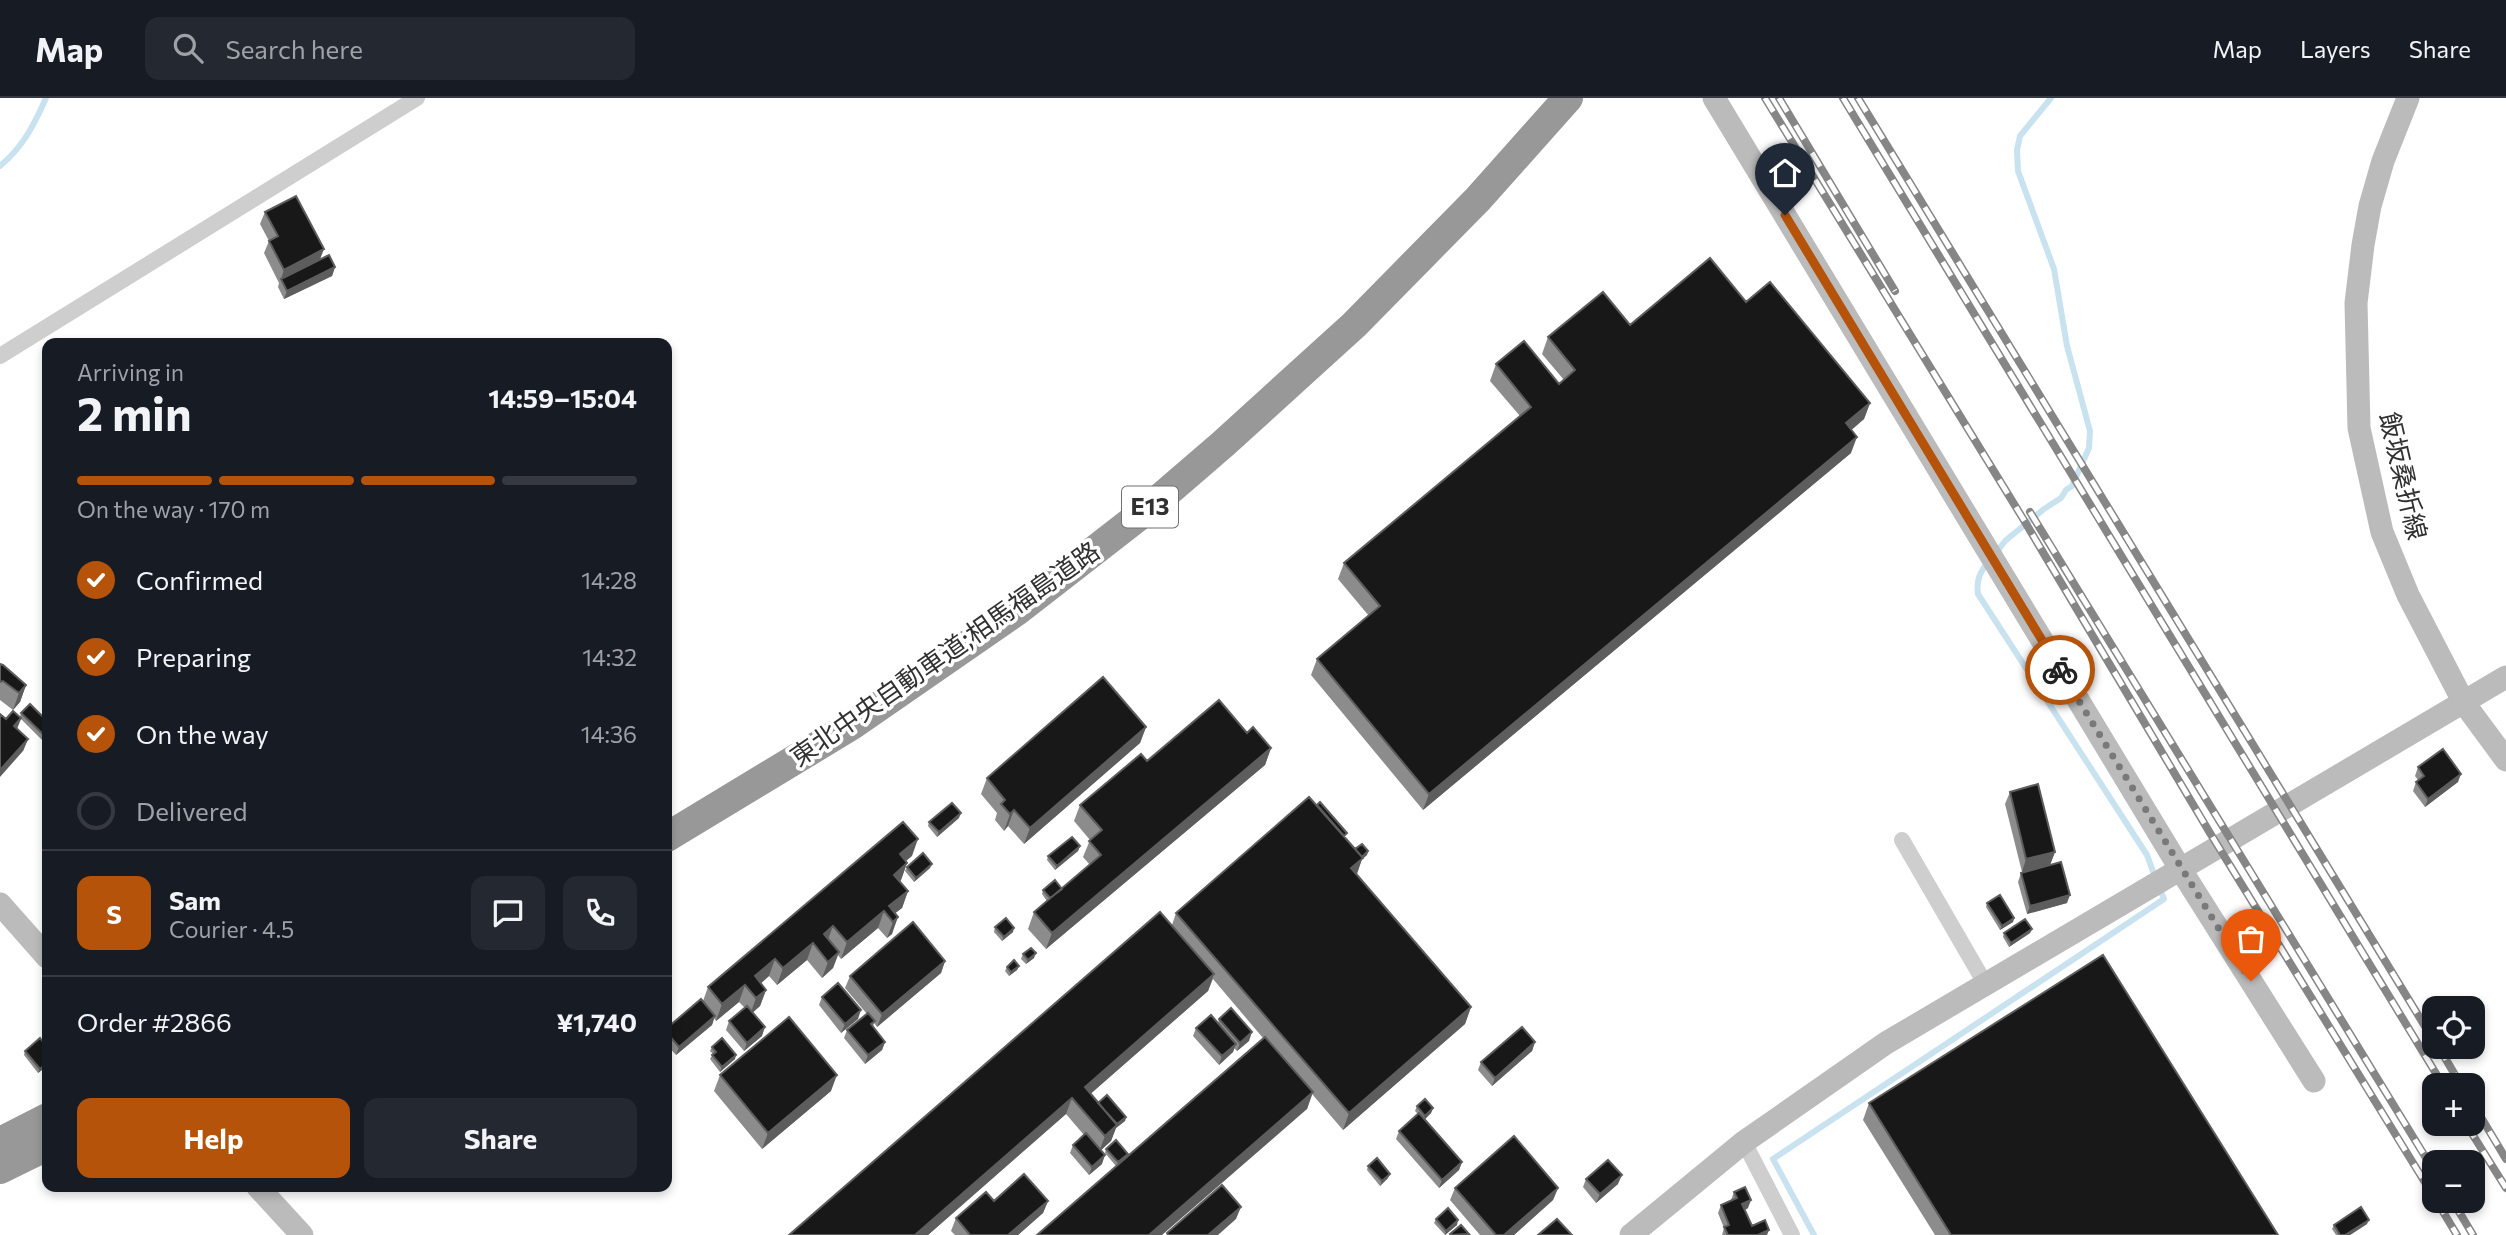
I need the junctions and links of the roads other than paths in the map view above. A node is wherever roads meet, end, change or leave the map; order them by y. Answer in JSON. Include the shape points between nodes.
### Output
{"nodes":[{"id":1,"x":417,"y":98,"type":"edge"},
{"id":2,"x":1542,"y":98,"type":"edge"},
{"id":3,"x":1568,"y":98,"type":"edge"},
{"id":4,"x":1714,"y":98,"type":"edge"},
{"id":5,"x":2408,"y":98,"type":"edge"},
{"id":6,"x":0,"y":355,"type":"edge"},
{"id":7,"x":2506,"y":677,"type":"edge"},
{"id":8,"x":2464,"y":703,"type":"junction"},
{"id":9,"x":2506,"y":760,"type":"edge"},
{"id":10,"x":672,"y":814,"type":"edge"},
{"id":11,"x":672,"y":834,"type":"edge"},
{"id":12,"x":1902,"y":840,"type":"dead end"},
{"id":13,"x":2181,"y":870,"type":"junction"},
{"id":14,"x":0,"y":904,"type":"edge"},
{"id":15,"x":42,"y":951,"type":"edge"},
{"id":16,"x":1986,"y":985,"type":"junction"},
{"id":17,"x":2314,"y":1082,"type":"dead end"},
{"id":18,"x":42,"y":1121,"type":"edge"},
{"id":19,"x":0,"y":1142,"type":"edge"},
{"id":20,"x":1744,"y":1142,"type":"junction"},
{"id":21,"x":42,"y":1148,"type":"edge"},
{"id":22,"x":0,"y":1169,"type":"edge"},
{"id":23,"x":263,"y":1192,"type":"edge"},
{"id":24,"x":302,"y":1235,"type":"edge"},
{"id":25,"x":1632,"y":1235,"type":"edge"},
{"id":26,"x":1792,"y":1235,"type":"edge"}],
"edges":[{"from":1,"to":6,"type":"street"},
{"from":2,"to":10,"type":"highway","name":"東北中央自動車道;相馬福島道路","number":"E13","via":[[1466,185],[1354,299],[1219,425],[1125,504],[977,617]]},
{"from":3,"to":11,"type":"highway","name":"東北中央自動車道;相馬福島道路","number":"E13","via":[[1478,199],[1354,325],[1144,512],[1018,610],[852,725]]},
{"from":4,"to":13,"type":"street"},
{"from":5,"to":8,"type":"street","name":"飯坂桑折線","via":[[2383,161],[2363,245],[2356,303],[2359,428],[2382,532],[2408,595]]},
{"from":7,"to":8,"type":"street"},
{"from":8,"to":9,"type":"street","name":"飯坂桑折線"},
{"from":8,"to":13,"type":"street"},
{"from":12,"to":16,"type":"street"},
{"from":13,"to":16,"type":"street"},
{"from":13,"to":17,"type":"street"},
{"from":14,"to":15,"type":"street"},
{"from":16,"to":20,"type":"street","via":[[1886,1043]]},
{"from":18,"to":19,"type":"highway"},
{"from":20,"to":25,"type":"street"},
{"from":20,"to":26,"type":"street"},
{"from":21,"to":22,"type":"highway"},
{"from":23,"to":24,"type":"street"}]}
